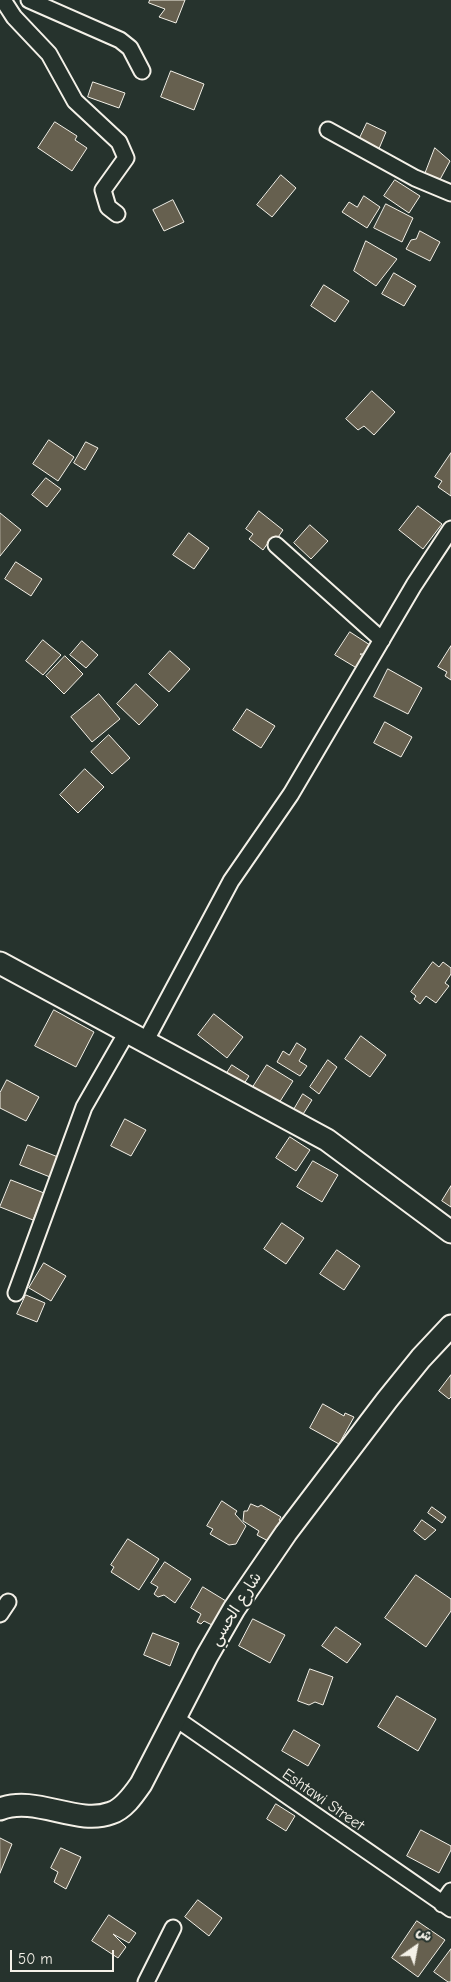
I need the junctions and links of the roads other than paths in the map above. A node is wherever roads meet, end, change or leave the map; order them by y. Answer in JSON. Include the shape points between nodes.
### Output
{"nodes":[{"id":1,"x":3,"y":0,"type":"edge"},
{"id":2,"x":29,"y":0,"type":"edge"},
{"id":3,"x":142,"y":71,"type":"dead end"},
{"id":4,"x":328,"y":130,"type":"dead end"},
{"id":5,"x":451,"y":193,"type":"edge"},
{"id":6,"x":117,"y":214,"type":"dead end"},
{"id":7,"x":451,"y":529,"type":"edge"},
{"id":8,"x":276,"y":545,"type":"dead end"},
{"id":9,"x":382,"y":640,"type":"junction"},
{"id":10,"x":0,"y":963,"type":"edge"},
{"id":11,"x":127,"y":1032,"type":"junction"},
{"id":12,"x":146,"y":1042,"type":"junction"},
{"id":13,"x":451,"y":1232,"type":"edge"},
{"id":14,"x":16,"y":1293,"type":"dead end"},
{"id":15,"x":451,"y":1326,"type":"edge"},
{"id":16,"x":175,"y":1718,"type":"junction"},
{"id":17,"x":0,"y":1809,"type":"edge"},
{"id":18,"x":448,"y":1901,"type":"edge"},
{"id":19,"x":174,"y":1928,"type":"dead end"},
{"id":20,"x":146,"y":1982,"type":"edge"}],
"edges":[{"from":1,"to":6,"type":"street","via":[[14,17],[49,54],[76,102],[124,149],[126,158],[103,190],[108,207]]},
{"from":2,"to":3,"type":"street","via":[[120,40],[130,48]]},
{"from":4,"to":5,"type":"street","via":[[415,178]]},
{"from":7,"to":9,"type":"street"},
{"from":8,"to":9,"type":"street"},
{"from":9,"to":12,"type":"street","via":[[296,785],[231,881]]},
{"from":10,"to":11,"type":"street"},
{"from":11,"to":12,"type":"street"},
{"from":11,"to":14,"type":"street","via":[[84,1107]]},
{"from":12,"to":13,"type":"street","via":[[327,1140]]},
{"from":15,"to":16,"type":"street","name":"شارع الحسي","via":[[405,1376],[286,1532],[234,1609]]},
{"from":16,"to":17,"type":"street","name":"شارع الحسي","via":[[142,1784],[112,1813],[66,1813],[23,1804]]},
{"from":16,"to":18,"type":"street","name":"Eshtawi Street"},
{"from":19,"to":20,"type":"street"}]}
